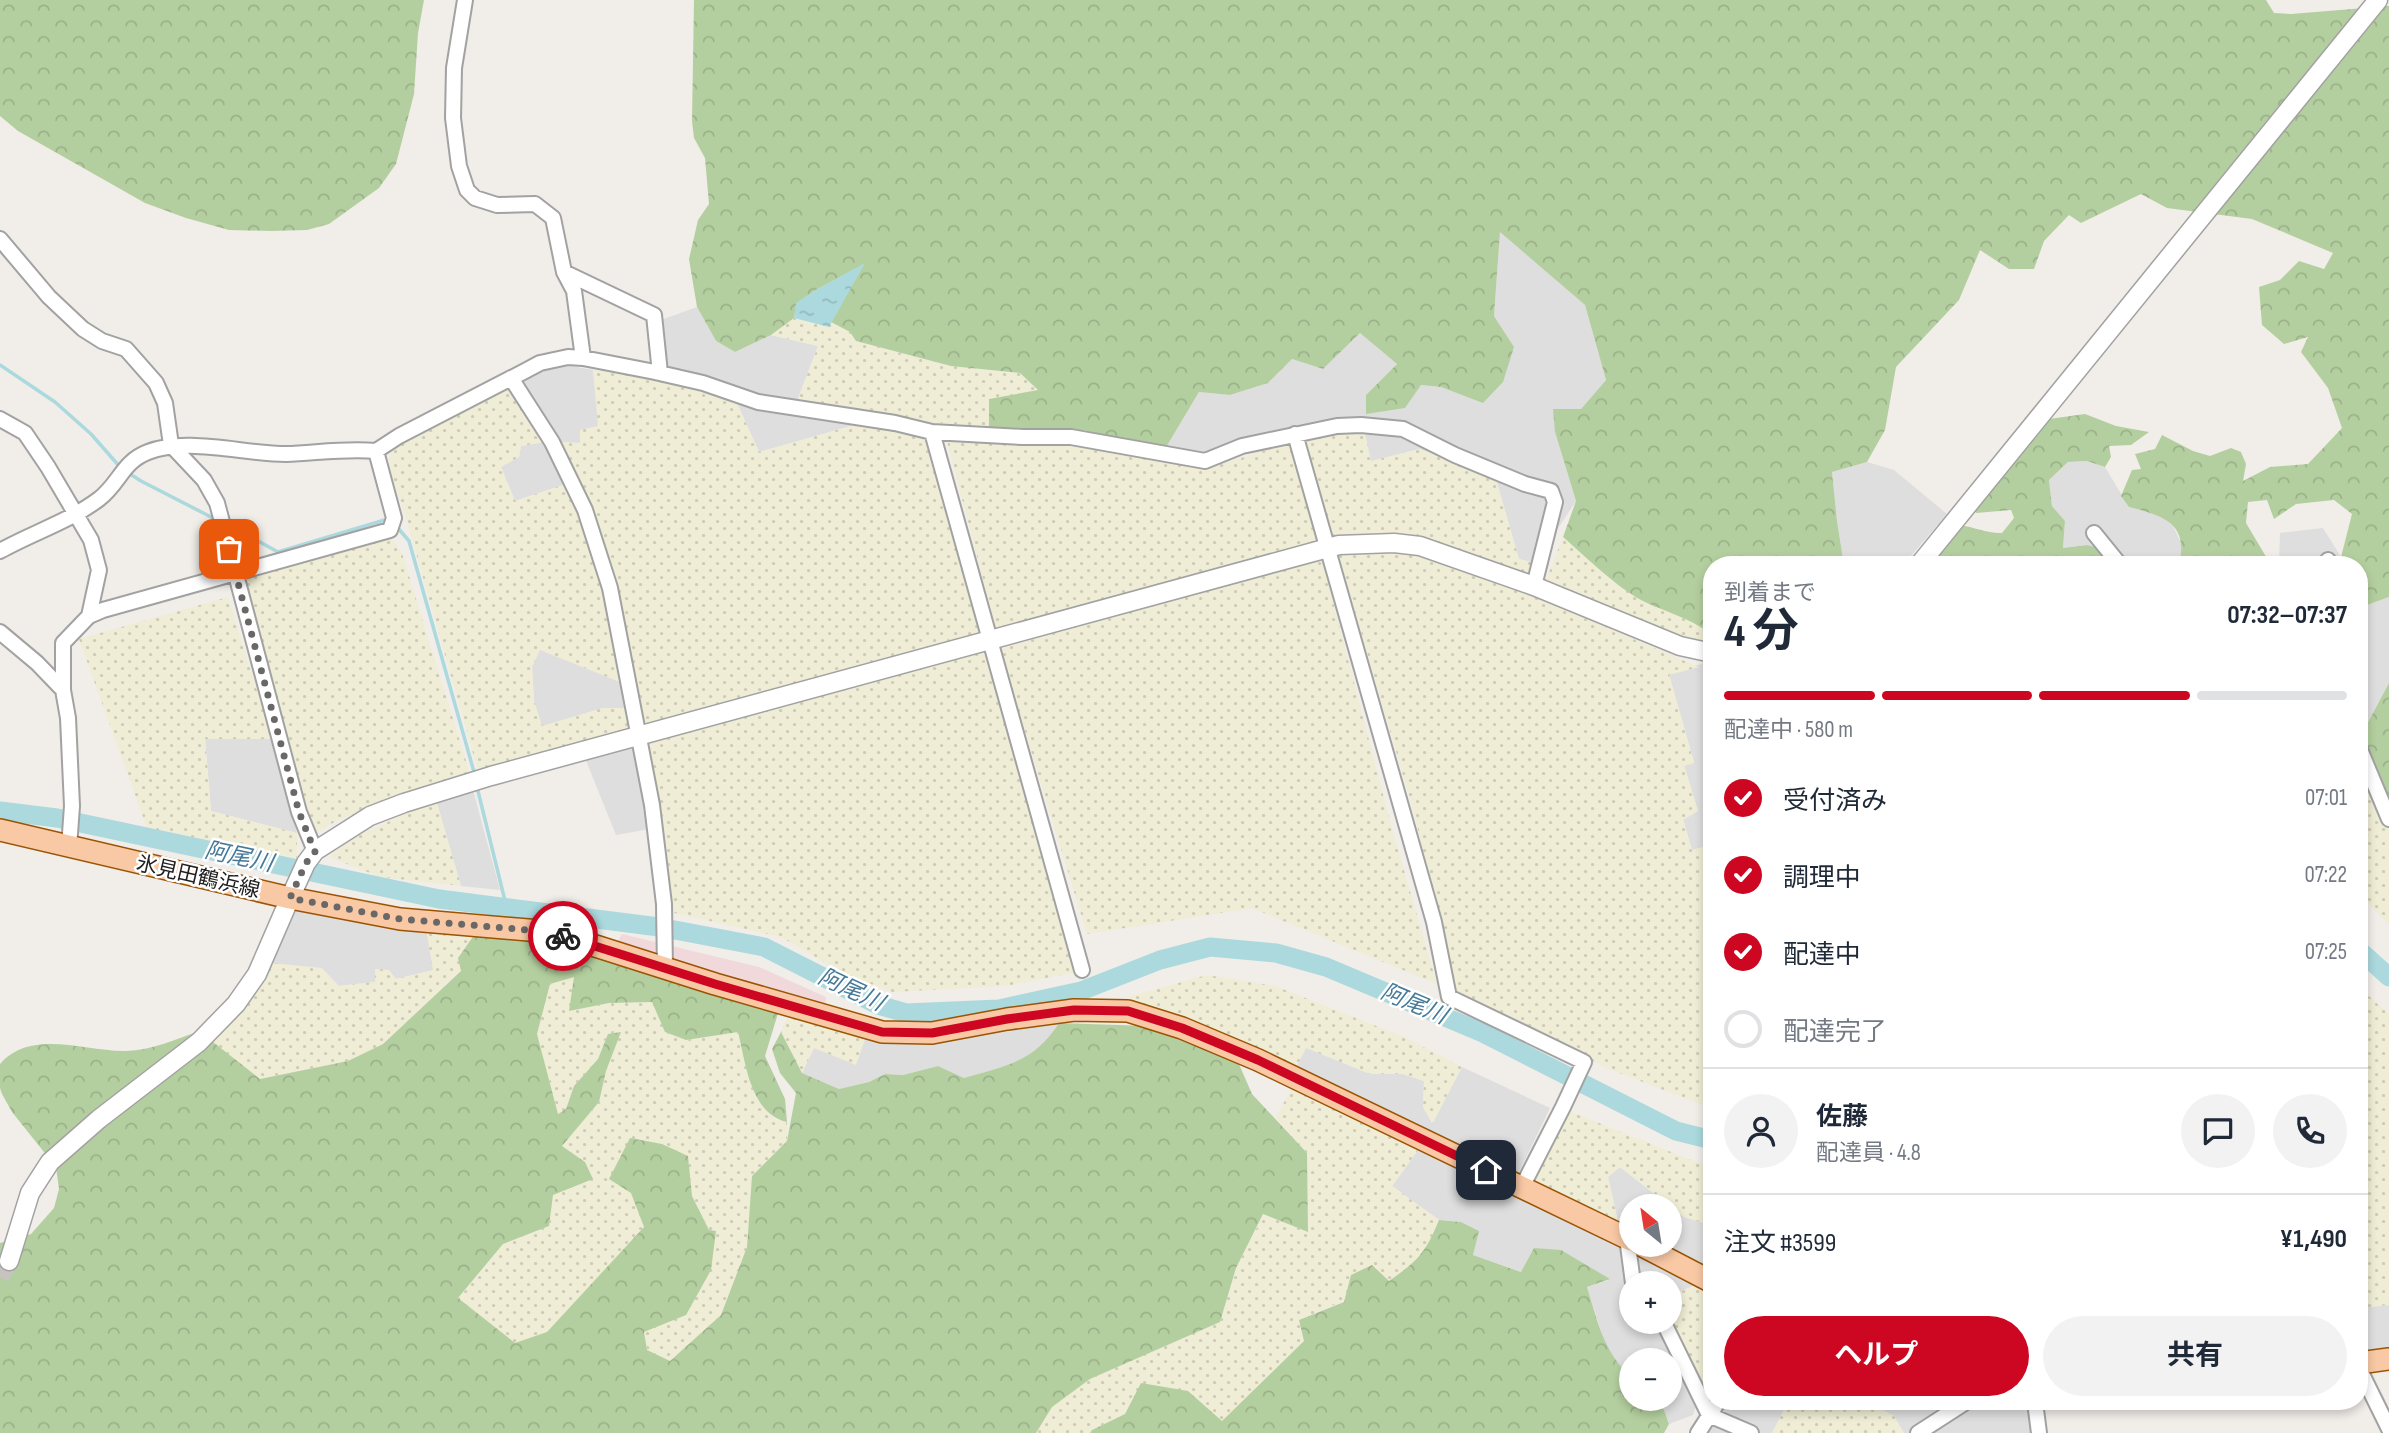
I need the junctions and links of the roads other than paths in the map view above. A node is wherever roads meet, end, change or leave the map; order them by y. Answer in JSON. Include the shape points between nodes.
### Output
{"nodes":[{"id":1,"x":465,"y":0,"type":"edge"},
{"id":2,"x":2378,"y":0,"type":"edge"},
{"id":3,"x":0,"y":239,"type":"edge"},
{"id":4,"x":564,"y":272,"type":"junction"},
{"id":5,"x":583,"y":358,"type":"junction"},
{"id":6,"x":660,"y":373,"type":"junction"},
{"id":7,"x":511,"y":378,"type":"junction"},
{"id":8,"x":0,"y":419,"type":"edge"},
{"id":9,"x":932,"y":432,"type":"junction"},
{"id":10,"x":1295,"y":434,"type":"junction"},
{"id":11,"x":170,"y":445,"type":"junction"},
{"id":12,"x":376,"y":451,"type":"junction"},
{"id":13,"x":75,"y":514,"type":"junction"},
{"id":14,"x":2094,"y":533,"type":"dead end"},
{"id":15,"x":1327,"y":547,"type":"junction"},
{"id":16,"x":0,"y":551,"type":"edge"},
{"id":17,"x":1926,"y":556,"type":"edge"},
{"id":18,"x":2113,"y":556,"type":"edge"},
{"id":19,"x":234,"y":573,"type":"junction"},
{"id":20,"x":1534,"y":586,"type":"junction"},
{"id":21,"x":89,"y":616,"type":"junction"},
{"id":22,"x":0,"y":632,"type":"edge"},
{"id":23,"x":990,"y":640,"type":"junction"},
{"id":24,"x":1703,"y":651,"type":"edge"},
{"id":25,"x":63,"y":690,"type":"junction"},
{"id":26,"x":640,"y":736,"type":"junction"},
{"id":27,"x":2368,"y":769,"type":"edge"},
{"id":28,"x":2389,"y":819,"type":"edge"},
{"id":29,"x":0,"y":830,"type":"edge"},
{"id":30,"x":69,"y":841,"type":"junction"},
{"id":31,"x":310,"y":857,"type":"junction"},
{"id":32,"x":293,"y":891,"type":"junction"},
{"id":33,"x":665,"y":959,"type":"junction"},
{"id":34,"x":1082,"y":970,"type":"dead end"},
{"id":35,"x":1522,"y":1187,"type":"junction"},
{"id":36,"x":1619,"y":1235,"type":"edge"},
{"id":37,"x":1663,"y":1257,"type":"edge"},
{"id":38,"x":9,"y":1261,"type":"tunnel mouth"},
{"id":39,"x":1703,"y":1277,"type":"edge"},
{"id":40,"x":1669,"y":1334,"type":"edge"},
{"id":41,"x":2389,"y":1359,"type":"edge"},
{"id":42,"x":2368,"y":1363,"type":"edge"},
{"id":43,"x":2368,"y":1384,"type":"edge"},
{"id":44,"x":1703,"y":1403,"type":"edge"},
{"id":45,"x":1707,"y":1410,"type":"edge"},
{"id":46,"x":1712,"y":1410,"type":"edge"},
{"id":47,"x":1954,"y":1410,"type":"edge"},
{"id":48,"x":2036,"y":1410,"type":"edge"},
{"id":49,"x":1709,"y":1415,"type":"junction"},
{"id":50,"x":2389,"y":1429,"type":"edge"},
{"id":51,"x":1698,"y":1433,"type":"edge"},
{"id":52,"x":1751,"y":1433,"type":"edge"},
{"id":53,"x":1918,"y":1433,"type":"edge"},
{"id":54,"x":2039,"y":1433,"type":"edge"}],
"edges":[{"from":1,"to":4,"type":"street","via":[[454,68],[453,118],[467,190],[475,198],[497,205],[535,204],[554,218]]},
{"from":2,"to":17,"type":"street"},
{"from":3,"to":11,"type":"street","via":[[49,298],[83,330],[126,349],[156,383],[165,403]]},
{"from":4,"to":5,"type":"street","via":[[574,291]]},
{"from":4,"to":6,"type":"street","via":[[654,315]]},
{"from":5,"to":6,"type":"street"},
{"from":5,"to":7,"type":"street","via":[[540,363]]},
{"from":6,"to":9,"type":"street","via":[[758,402]]},
{"from":7,"to":12,"type":"street"},
{"from":7,"to":26,"type":"street","via":[[552,442],[585,510],[610,588]]},
{"from":8,"to":13,"type":"street","via":[[25,433]]},
{"from":9,"to":10,"type":"street","via":[[1071,437],[1205,461],[1242,446]]},
{"from":9,"to":23,"type":"street"},
{"from":10,"to":15,"type":"street"},
{"from":10,"to":20,"type":"street","via":[[1337,425],[1403,429],[1455,455],[1551,491],[1555,502]]},
{"from":11,"to":12,"type":"street","via":[[285,454]]},
{"from":11,"to":13,"type":"street","via":[[132,460],[100,498]]},
{"from":11,"to":19,"type":"street","via":[[204,480],[217,503]]},
{"from":12,"to":19,"type":"street","via":[[394,518],[390,530]]},
{"from":13,"to":16,"type":"street"},
{"from":13,"to":21,"type":"street","via":[[91,540],[99,570]]},
{"from":14,"to":18,"type":"street"},
{"from":15,"to":20,"type":"street","via":[[1372,543],[1420,546]]},
{"from":15,"to":23,"type":"street"},
{"from":15,"to":35,"type":"street","via":[[1431,909],[1449,997],[1584,1062]]},
{"from":19,"to":21,"type":"street"},
{"from":19,"to":31,"type":"street"},
{"from":20,"to":24,"type":"street","via":[[1679,646]]},
{"from":21,"to":25,"type":"street","via":[[63,643]]},
{"from":22,"to":25,"type":"street"},
{"from":23,"to":26,"type":"street"},
{"from":23,"to":34,"type":"street"},
{"from":25,"to":30,"type":"street","via":[[72,806]]},
{"from":26,"to":31,"type":"street","via":[[404,803],[370,816]]},
{"from":26,"to":33,"type":"street","via":[[652,805]]},
{"from":27,"to":28,"type":"street"},
{"from":29,"to":30,"type":"main road","name":"氷見田鶴浜線"},
{"from":30,"to":32,"type":"main road","name":"氷見田鶴浜線"},
{"from":31,"to":32,"type":"street"},
{"from":32,"to":33,"type":"main road","name":"氷見田鶴浜線","via":[[400,919],[540,931]]},
{"from":32,"to":38,"type":"street","via":[[257,974],[236,1004],[199,1042],[50,1162],[30,1193]]},
{"from":33,"to":35,"type":"main road","name":"氷見田鶴浜線","via":[[787,1006],[882,1032],[932,1033],[1074,1010],[1128,1011],[1258,1060]]},
{"from":35,"to":36,"type":"main road","name":"氷見田鶴浜線"},
{"from":37,"to":39,"type":"main road","name":"氷見田鶴浜線"},
{"from":40,"to":44,"type":"street"},
{"from":41,"to":42,"type":"main road"},
{"from":43,"to":50,"type":"street"},
{"from":45,"to":49,"type":"street"},
{"from":46,"to":49,"type":"street"},
{"from":47,"to":53,"type":"street"},
{"from":48,"to":54,"type":"street"},
{"from":49,"to":51,"type":"street"},
{"from":49,"to":52,"type":"street"}]}
